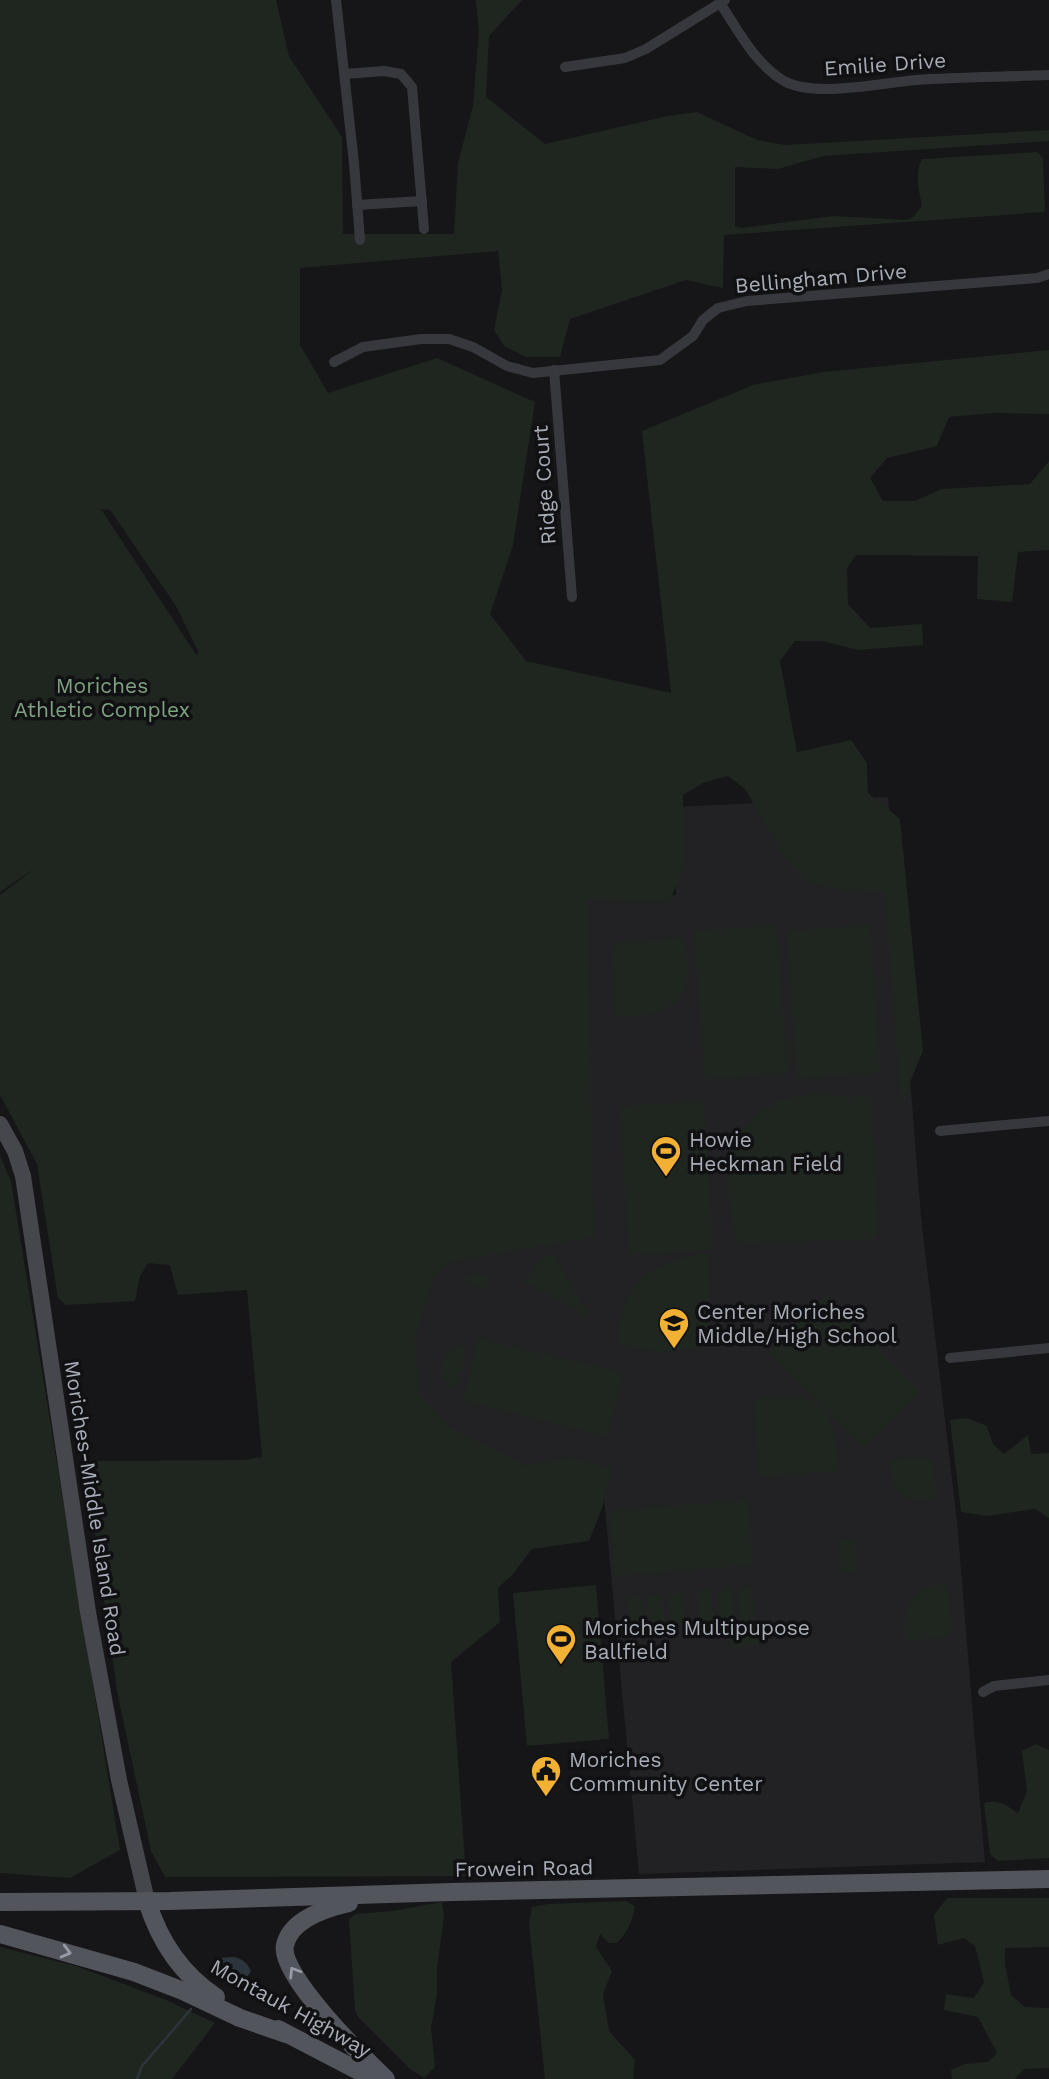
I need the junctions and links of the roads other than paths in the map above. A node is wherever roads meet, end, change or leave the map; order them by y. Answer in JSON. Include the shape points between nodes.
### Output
{"nodes":[{"id":1,"x":336,"y":0,"type":"edge"},
{"id":2,"x":723,"y":2,"type":"edge"},
{"id":3,"x":565,"y":67,"type":"dead end"},
{"id":4,"x":345,"y":74,"type":"junction"},
{"id":5,"x":1049,"y":75,"type":"edge"},
{"id":6,"x":422,"y":201,"type":"junction"},
{"id":7,"x":357,"y":205,"type":"junction"},
{"id":8,"x":424,"y":229,"type":"dead end"},
{"id":9,"x":360,"y":240,"type":"dead end"},
{"id":10,"x":1049,"y":274,"type":"edge"},
{"id":11,"x":334,"y":362,"type":"dead end"},
{"id":12,"x":554,"y":370,"type":"junction"},
{"id":13,"x":572,"y":597,"type":"dead end"},
{"id":14,"x":1049,"y":1121,"type":"edge"},
{"id":15,"x":0,"y":1124,"type":"edge"},
{"id":16,"x":940,"y":1130,"type":"dead end"},
{"id":17,"x":1049,"y":1348,"type":"edge"},
{"id":18,"x":950,"y":1358,"type":"dead end"},
{"id":19,"x":1049,"y":1680,"type":"edge"},
{"id":20,"x":983,"y":1692,"type":"dead end"},
{"id":21,"x":1049,"y":1879,"type":"edge"},
{"id":22,"x":377,"y":1895,"type":"junction"},
{"id":23,"x":147,"y":1901,"type":"junction"},
{"id":24,"x":0,"y":1902,"type":"edge"},
{"id":25,"x":0,"y":1934,"type":"edge"},
{"id":26,"x":286,"y":2034,"type":"junction"},
{"id":27,"x":374,"y":2079,"type":"edge"},
{"id":28,"x":386,"y":2079,"type":"edge"}],
"edges":[{"from":1,"to":4,"type":"street"},
{"from":2,"to":3,"type":"street","via":[[625,58]]},
{"from":2,"to":5,"type":"street","name":"Emilie Drive","via":[[760,61],[799,87],[823,90],[917,80]]},
{"from":4,"to":6,"type":"street","via":[[401,74],[412,87]]},
{"from":4,"to":7,"type":"street"},
{"from":6,"to":7,"type":"street"},
{"from":6,"to":8,"type":"street"},
{"from":7,"to":9,"type":"street"},
{"from":10,"to":12,"type":"street","name":"Bellingham Drive","via":[[747,301],[718,308],[660,360]]},
{"from":11,"to":12,"type":"street","name":"Bellingham Drive","via":[[363,348],[449,339],[507,366],[533,373]]},
{"from":12,"to":13,"type":"street","name":"Ridge Court"},
{"from":14,"to":16,"type":"street"},
{"from":15,"to":23,"type":"main road","name":"Moriches-Middle Island Road","via":[[23,1176],[88,1612]]},
{"from":17,"to":18,"type":"street"},
{"from":19,"to":20,"type":"street","via":[[995,1686]]},
{"from":21,"to":22,"type":"main road","name":"Frowein Road"},
{"from":22,"to":23,"type":"main road","name":"Frowein Road"},
{"from":28,"to":22,"type":"main road","one_way":true,"via":[[328,2021],[284,1951],[290,1933],[311,1917]]},
{"from":23,"to":24,"type":"main road","name":"Frowein Road"},
{"from":23,"to":26,"type":"main road","name":"Montauk Highway","via":[[170,1950],[192,1979]]},
{"from":25,"to":26,"type":"main road","one_way":true,"via":[[134,1972]]},
{"from":26,"to":27,"type":"main road","name":"Montauk Highway"}]}
